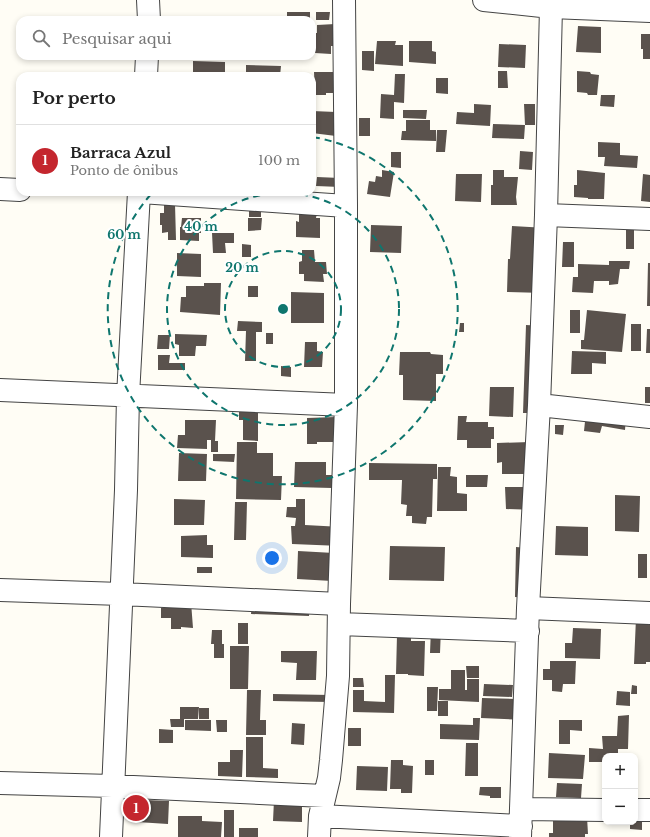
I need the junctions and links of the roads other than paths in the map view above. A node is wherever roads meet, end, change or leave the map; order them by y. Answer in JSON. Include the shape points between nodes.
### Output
{"nodes":[{"id":1,"x":148,"y":0,"type":"edge"},
{"id":2,"x":344,"y":0,"type":"edge"},
{"id":3,"x":484,"y":0,"type":"edge"},
{"id":4,"x":552,"y":7,"type":"junction"},
{"id":5,"x":650,"y":11,"type":"edge"},
{"id":6,"x":149,"y":16,"type":"edge"},
{"id":7,"x":147,"y":60,"type":"edge"},
{"id":8,"x":146,"y":72,"type":"edge"},
{"id":9,"x":0,"y":189,"type":"edge"},
{"id":10,"x":16,"y":190,"type":"edge"},
{"id":11,"x":140,"y":196,"type":"edge"},
{"id":12,"x":199,"y":196,"type":"edge"},
{"id":13,"x":346,"y":206,"type":"junction"},
{"id":14,"x":546,"y":215,"type":"junction"},
{"id":15,"x":650,"y":218,"type":"edge"},
{"id":16,"x":0,"y":390,"type":"edge"},
{"id":17,"x":128,"y":396,"type":"junction"},
{"id":18,"x":346,"y":405,"type":"junction"},
{"id":19,"x":539,"y":405,"type":"junction"},
{"id":20,"x":650,"y":416,"type":"edge"},
{"id":21,"x":0,"y":590,"type":"edge"},
{"id":22,"x":121,"y":594,"type":"junction"},
{"id":23,"x":528,"y":608,"type":"junction"},
{"id":24,"x":650,"y":613,"type":"edge"},
{"id":25,"x":339,"y":614,"type":"junction"},
{"id":26,"x":528,"y":632,"type":"junction"},
{"id":27,"x":0,"y":783,"type":"edge"},
{"id":28,"x":112,"y":786,"type":"junction"},
{"id":29,"x":322,"y":806,"type":"junction"},
{"id":30,"x":602,"y":810,"type":"edge"},
{"id":31,"x":638,"y":810,"type":"edge"},
{"id":32,"x":650,"y":810,"type":"edge"},
{"id":33,"x":521,"y":824,"type":"edge"},
{"id":34,"x":111,"y":837,"type":"edge"},
{"id":35,"x":319,"y":837,"type":"edge"}],
"edges":[{"from":1,"to":6,"type":"street"},
{"from":2,"to":13,"type":"street"},
{"from":3,"to":4,"type":"street"},
{"from":4,"to":5,"type":"street"},
{"from":4,"to":14,"type":"street"},
{"from":7,"to":8,"type":"street"},
{"from":9,"to":10,"type":"street"},
{"from":11,"to":17,"type":"street"},
{"from":12,"to":13,"type":"street"},
{"from":13,"to":18,"type":"street"},
{"from":14,"to":15,"type":"street"},
{"from":14,"to":19,"type":"street"},
{"from":16,"to":17,"type":"street"},
{"from":17,"to":18,"type":"street"},
{"from":17,"to":22,"type":"street"},
{"from":18,"to":25,"type":"street"},
{"from":19,"to":20,"type":"street"},
{"from":19,"to":23,"type":"street"},
{"from":21,"to":22,"type":"street"},
{"from":22,"to":25,"type":"street"},
{"from":22,"to":28,"type":"street"},
{"from":23,"to":24,"type":"street"},
{"from":23,"to":26,"type":"street"},
{"from":25,"to":26,"type":"street"},
{"from":25,"to":29,"type":"street","via":[[338,676],[331,760]]},
{"from":26,"to":33,"type":"street"},
{"from":27,"to":28,"type":"street"},
{"from":28,"to":29,"type":"street"},
{"from":28,"to":34,"type":"street"},
{"from":29,"to":33,"type":"street"},
{"from":29,"to":35,"type":"street"},
{"from":30,"to":33,"type":"street"},
{"from":31,"to":32,"type":"street"}]}
